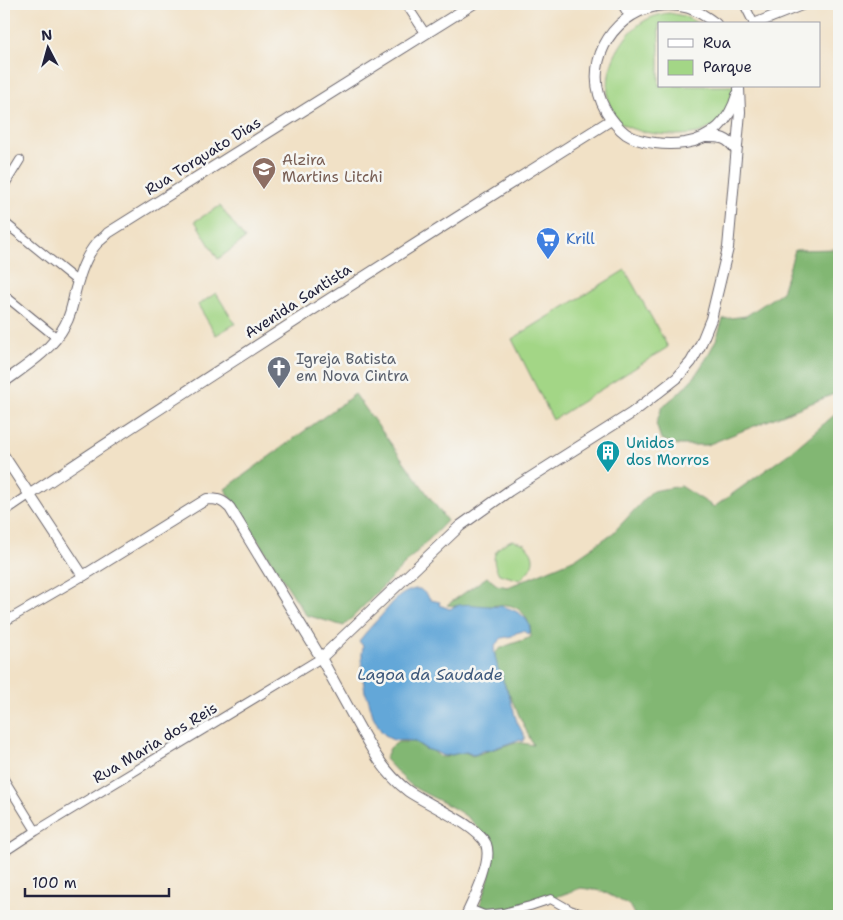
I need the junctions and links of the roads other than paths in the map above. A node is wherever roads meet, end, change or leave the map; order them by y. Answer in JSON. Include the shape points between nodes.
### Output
{"nodes":[{"id":1,"x":406,"y":4,"type":"edge"},
{"id":2,"x":473,"y":4,"type":"edge"},
{"id":3,"x":623,"y":4,"type":"edge"},
{"id":4,"x":744,"y":4,"type":"edge"},
{"id":5,"x":804,"y":4,"type":"edge"},
{"id":6,"x":630,"y":16,"type":"junction"},
{"id":7,"x":713,"y":22,"type":"edge"},
{"id":8,"x":753,"y":22,"type":"edge"},
{"id":9,"x":759,"y":22,"type":"edge"},
{"id":10,"x":425,"y":33,"type":"junction"},
{"id":11,"x":739,"y":88,"type":"edge"},
{"id":12,"x":739,"y":88,"type":"edge"},
{"id":13,"x":611,"y":120,"type":"junction"},
{"id":14,"x":706,"y":137,"type":"junction"},
{"id":15,"x":736,"y":150,"type":"junction"},
{"id":16,"x":20,"y":160,"type":"dead end"},
{"id":17,"x":4,"y":186,"type":"edge"},
{"id":18,"x":4,"y":222,"type":"edge"},
{"id":19,"x":78,"y":282,"type":"junction"},
{"id":20,"x":4,"y":295,"type":"edge"},
{"id":21,"x":56,"y":338,"type":"junction"},
{"id":22,"x":4,"y":382,"type":"edge"},
{"id":23,"x":4,"y":456,"type":"edge"},
{"id":24,"x":28,"y":495,"type":"junction"},
{"id":25,"x":4,"y":512,"type":"edge"},
{"id":26,"x":83,"y":576,"type":"junction"},
{"id":27,"x":4,"y":622,"type":"edge"},
{"id":28,"x":321,"y":658,"type":"junction"},
{"id":29,"x":4,"y":779,"type":"edge"},
{"id":30,"x":36,"y":831,"type":"junction"},
{"id":31,"x":4,"y":852,"type":"edge"},
{"id":32,"x":468,"y":913,"type":"edge"},
{"id":33,"x":589,"y":916,"type":"edge"}],
"edges":[{"from":1,"to":10,"type":"street"},
{"from":2,"to":10,"type":"street","name":"Rua Torquato Dias"},
{"from":3,"to":6,"type":"street"},
{"from":4,"to":8,"type":"street"},
{"from":5,"to":9,"type":"street"},
{"from":6,"to":7,"type":"street","via":[[647,8],[666,5],[702,13]]},
{"from":6,"to":13,"type":"street","via":[[606,40],[597,72],[598,90]]},
{"from":10,"to":19,"type":"street","name":"Rua Torquato Dias","via":[[108,233],[89,253]]},
{"from":11,"to":14,"type":"street","via":[[726,120]]},
{"from":12,"to":15,"type":"street"},
{"from":13,"to":14,"type":"street","via":[[626,134],[647,142],[687,143]]},
{"from":13,"to":24,"type":"street","name":"Avenida Santista"},
{"from":14,"to":15,"type":"street","via":[[724,138]]},
{"from":15,"to":28,"type":"street","via":[[728,248],[710,319],[691,362],[677,378],[632,413],[460,526]]},
{"from":16,"to":17,"type":"street"},
{"from":18,"to":19,"type":"street"},
{"from":19,"to":21,"type":"street","name":"Rua Torquato Dias","via":[[72,309]]},
{"from":20,"to":21,"type":"street"},
{"from":21,"to":22,"type":"street","name":"Rua Torquato Dias","via":[[39,356]]},
{"from":23,"to":24,"type":"street"},
{"from":24,"to":25,"type":"street","name":"Avenida Santista"},
{"from":24,"to":26,"type":"street"},
{"from":26,"to":27,"type":"street"},
{"from":26,"to":28,"type":"street","via":[[207,499],[224,502]]},
{"from":28,"to":30,"type":"street","name":"Rua Maria dos Reis"},
{"from":28,"to":32,"type":"street","via":[[374,753],[393,778],[475,832],[486,844],[486,865]]},
{"from":29,"to":30,"type":"street"},
{"from":30,"to":31,"type":"street","name":"Rua Maria dos Reis"},
{"from":32,"to":33,"type":"street","via":[[503,913],[551,899]]}]}
